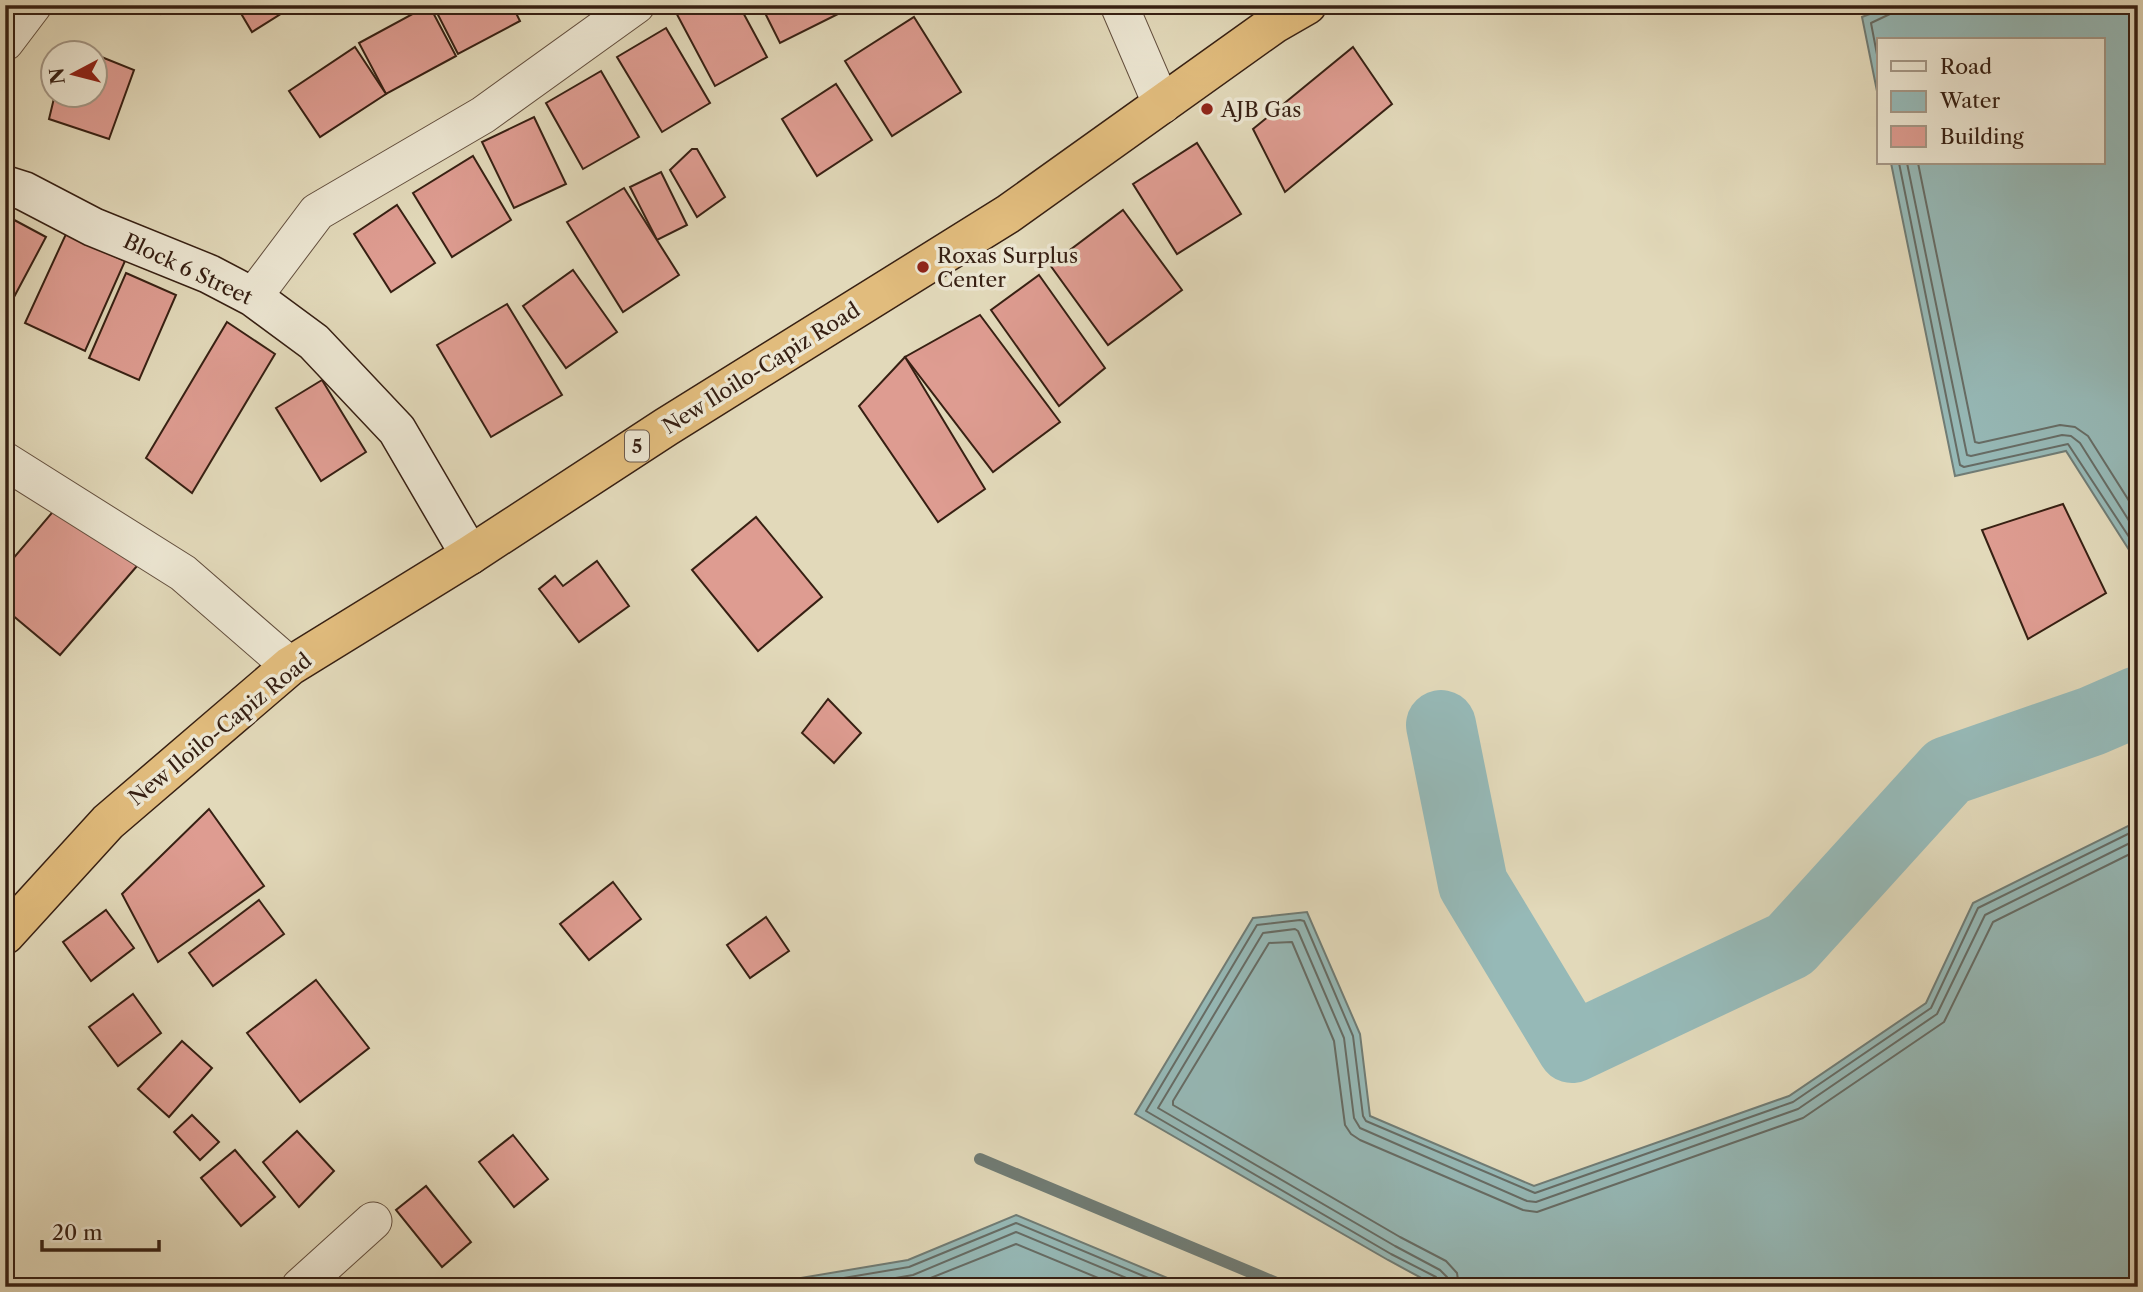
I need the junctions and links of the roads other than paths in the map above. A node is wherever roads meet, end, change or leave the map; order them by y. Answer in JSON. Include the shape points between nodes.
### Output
{"nodes":[{"id":1,"x":33,"y":5,"type":"edge"},
{"id":2,"x":636,"y":5,"type":"edge"},
{"id":3,"x":1119,"y":5,"type":"edge"},
{"id":4,"x":1307,"y":5,"type":"edge"},
{"id":5,"x":1271,"y":15,"type":"edge"},
{"id":6,"x":5,"y":42,"type":"edge"},
{"id":7,"x":1162,"y":105,"type":"junction"},
{"id":8,"x":5,"y":185,"type":"edge"},
{"id":9,"x":253,"y":297,"type":"junction"},
{"id":10,"x":5,"y":461,"type":"edge"},
{"id":11,"x":470,"y":555,"type":"junction"},
{"id":12,"x":290,"y":666,"type":"junction"},
{"id":13,"x":5,"y":935,"type":"edge"},
{"id":14,"x":373,"y":1221,"type":"dead end"},
{"id":15,"x":300,"y":1287,"type":"edge"}],
"edges":[{"from":1,"to":6,"type":"street"},
{"from":2,"to":9,"type":"street","via":[[484,116],[317,212]]},
{"from":3,"to":7,"type":"street"},
{"from":4,"to":5,"type":"highway","name":"New Iloilo-Capiz Road","number":"5"},
{"from":5,"to":7,"type":"highway","name":"New Iloilo-Capiz Road","number":"5"},
{"from":7,"to":11,"type":"highway","name":"New Iloilo-Capiz Road","number":"5","via":[[1008,214]]},
{"from":8,"to":9,"type":"street","name":"Block 6 Street"},
{"from":9,"to":11,"type":"street","name":"Block 6 Street","via":[[314,342],[397,430]]},
{"from":10,"to":12,"type":"street","via":[[183,573]]},
{"from":11,"to":12,"type":"highway","name":"New Iloilo-Capiz Road","number":"5"},
{"from":12,"to":13,"type":"highway","name":"New Iloilo-Capiz Road","number":"5","via":[[108,822]]},
{"from":14,"to":15,"type":"street"}]}
